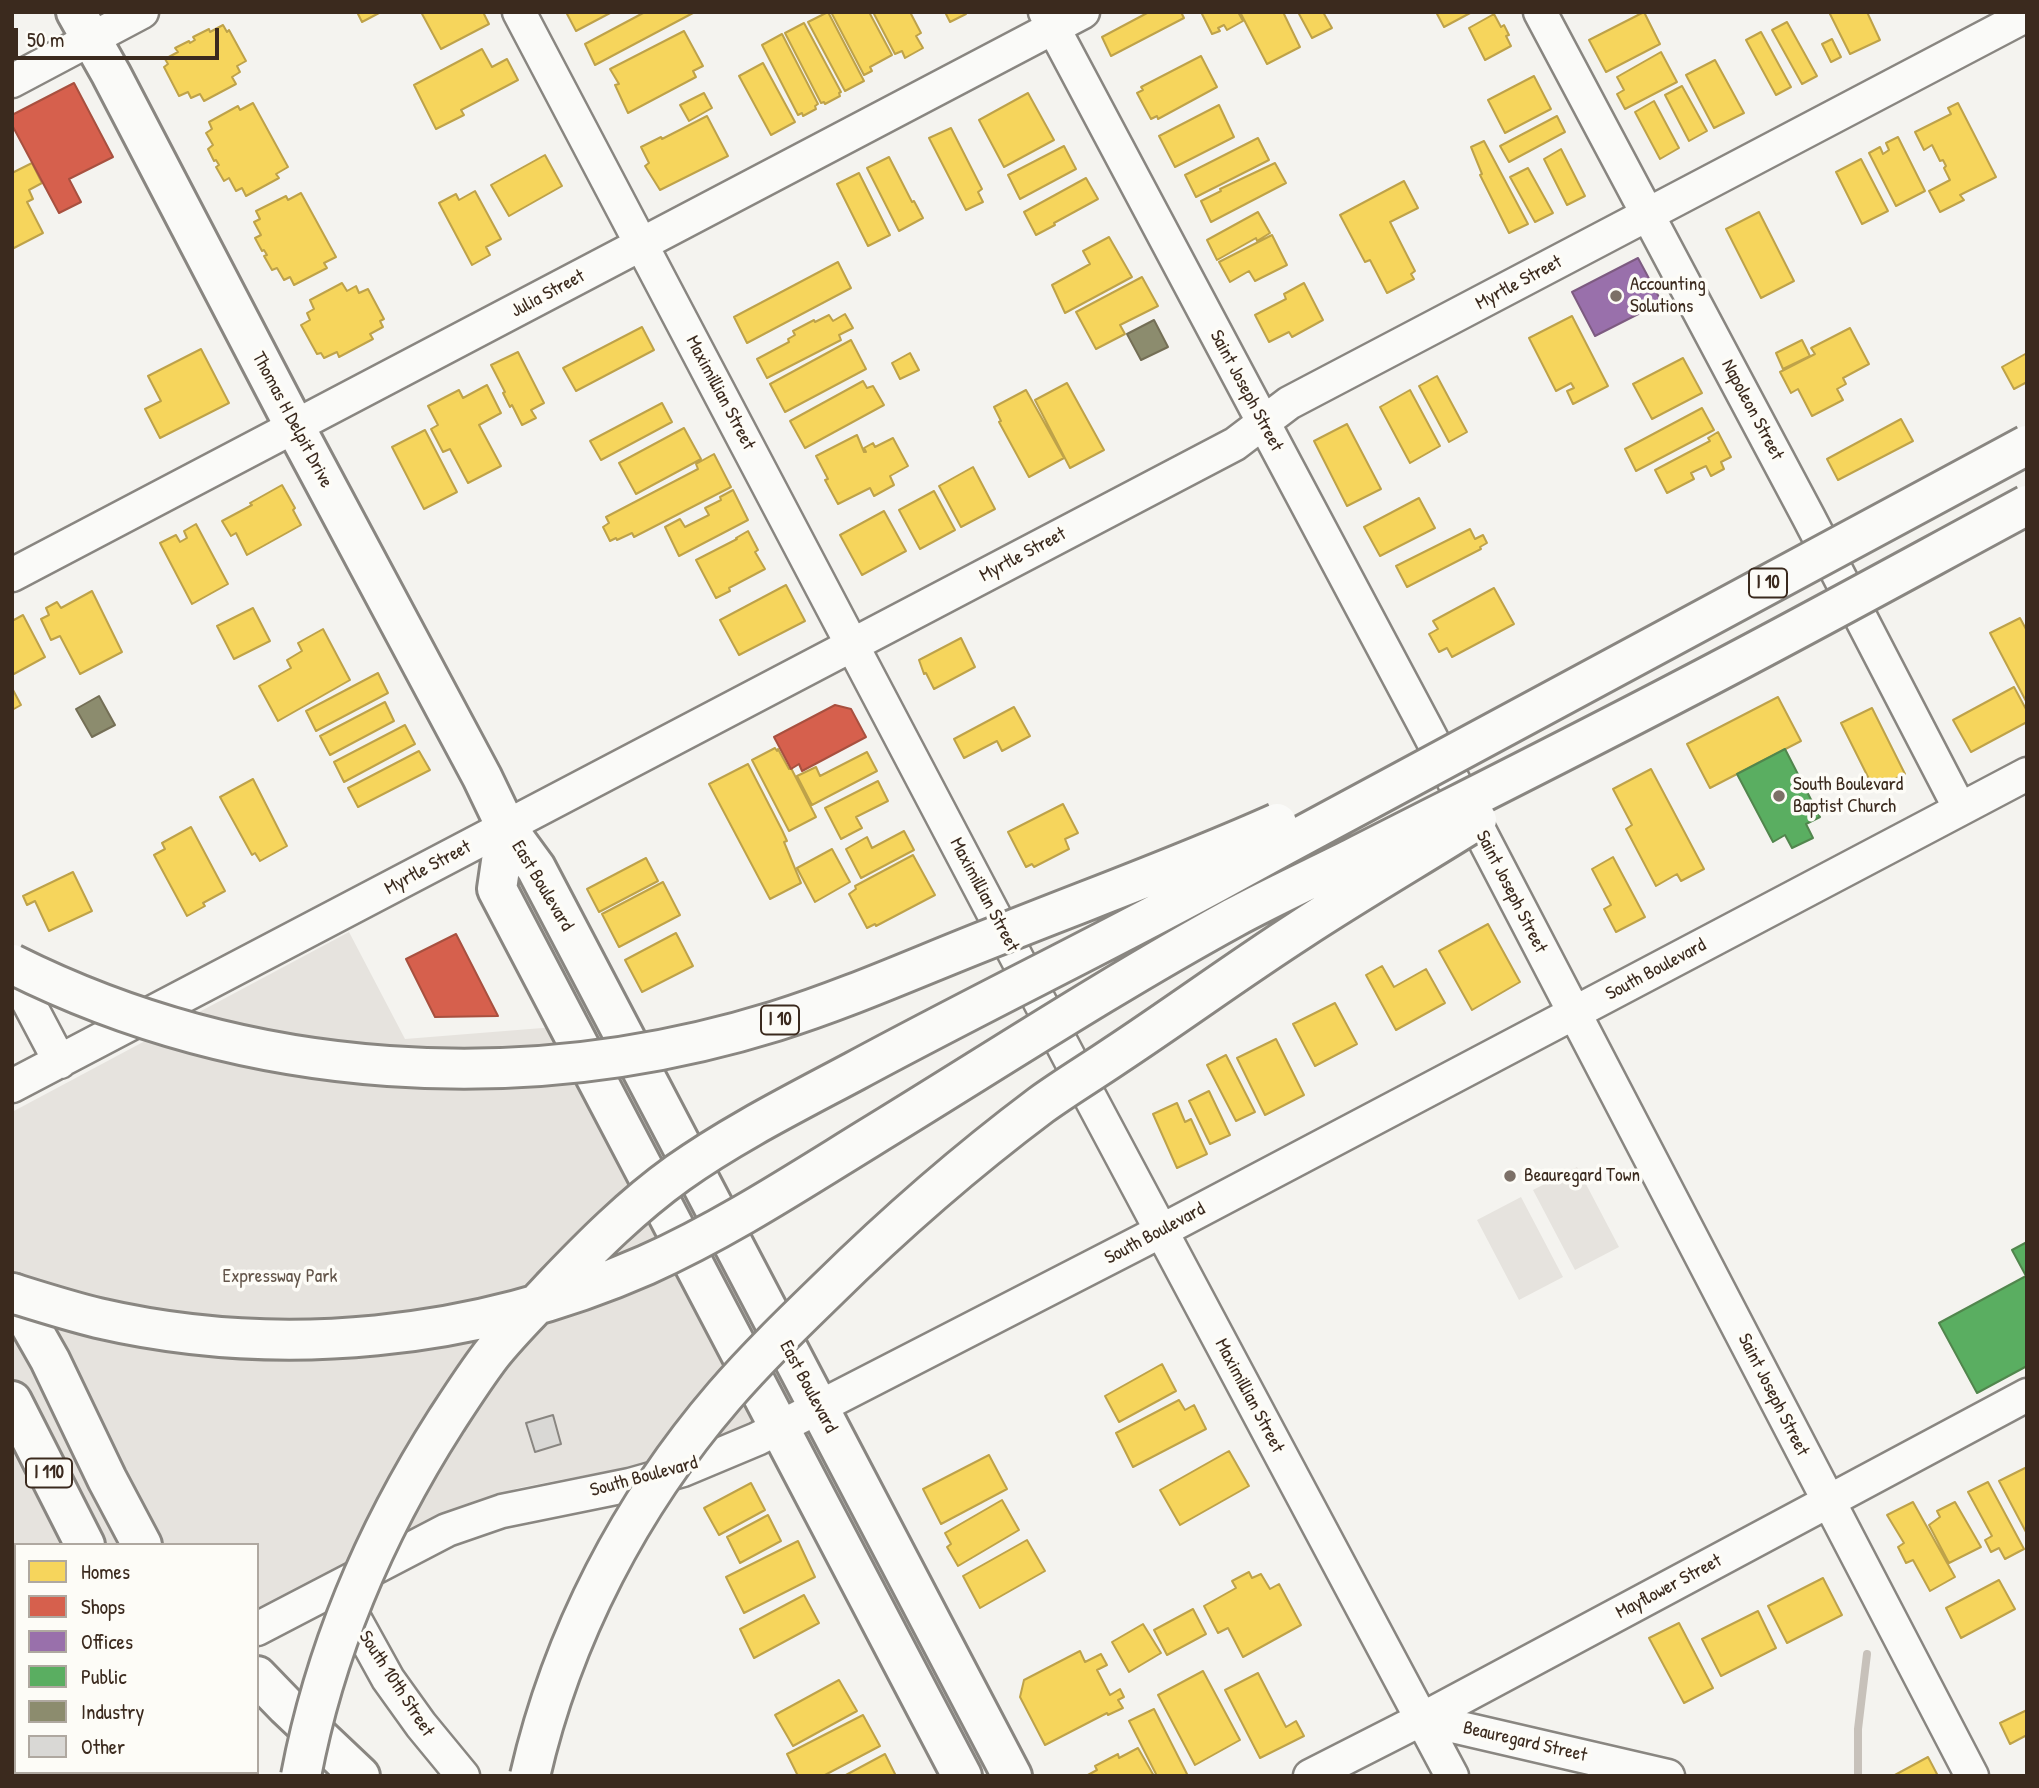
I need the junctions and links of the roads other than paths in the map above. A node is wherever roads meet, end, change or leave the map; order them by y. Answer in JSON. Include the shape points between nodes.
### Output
{"nodes":[{"id":1,"x":142,"y":12,"type":"edge"},
{"id":2,"x":519,"y":12,"type":"edge"},
{"id":3,"x":1083,"y":12,"type":"edge"},
{"id":4,"x":1541,"y":12,"type":"edge"},
{"id":5,"x":2027,"y":15,"type":"edge"},
{"id":6,"x":1049,"y":20,"type":"edge"},
{"id":7,"x":84,"y":26,"type":"edge"},
{"id":8,"x":12,"y":81,"type":"edge"},
{"id":9,"x":1649,"y":214,"type":"junction"},
{"id":10,"x":642,"y":244,"type":"junction"},
{"id":11,"x":1263,"y":422,"type":"junction"},
{"id":12,"x":295,"y":427,"type":"junction"},
{"id":13,"x":2027,"y":445,"type":"edge"},
{"id":14,"x":2027,"y":505,"type":"edge"},
{"id":15,"x":12,"y":575,"type":"edge"},
{"id":16,"x":853,"y":645,"type":"junction"},
{"id":17,"x":1683,"y":690,"type":"junction"},
{"id":18,"x":1510,"y":722,"type":"junction"},
{"id":19,"x":2027,"y":774,"type":"edge"},
{"id":20,"x":1464,"y":801,"type":"junction"},
{"id":21,"x":1960,"y":809,"type":"junction"},
{"id":22,"x":506,"y":827,"type":"junction"},
{"id":23,"x":12,"y":964,"type":"edge"},
{"id":24,"x":12,"y":971,"type":"edge"},
{"id":25,"x":1574,"y":1013,"type":"junction"},
{"id":26,"x":60,"y":1062,"type":"junction"},
{"id":27,"x":12,"y":1086,"type":"edge"},
{"id":28,"x":1161,"y":1230,"type":"junction"},
{"id":29,"x":12,"y":1293,"type":"edge"},
{"id":30,"x":2027,"y":1395,"type":"edge"},
{"id":31,"x":12,"y":1401,"type":"edge"},
{"id":32,"x":818,"y":1409,"type":"junction"},
{"id":33,"x":780,"y":1427,"type":"junction"},
{"id":34,"x":1829,"y":1502,"type":"junction"},
{"id":35,"x":84,"y":1543,"type":"edge"},
{"id":36,"x":141,"y":1543,"type":"edge"},
{"id":37,"x":337,"y":1587,"type":"junction"},
{"id":38,"x":259,"y":1628,"type":"edge"},
{"id":39,"x":259,"y":1678,"type":"edge"},
{"id":40,"x":1422,"y":1719,"type":"junction"},
{"id":41,"x":301,"y":1776,"type":"edge"},
{"id":42,"x":360,"y":1776,"type":"edge"},
{"id":43,"x":463,"y":1776,"type":"edge"},
{"id":44,"x":530,"y":1776,"type":"edge"},
{"id":45,"x":962,"y":1776,"type":"edge"},
{"id":46,"x":1013,"y":1776,"type":"edge"},
{"id":47,"x":1310,"y":1776,"type":"edge"},
{"id":48,"x":1452,"y":1776,"type":"edge"},
{"id":49,"x":1668,"y":1776,"type":"edge"},
{"id":50,"x":1972,"y":1776,"type":"edge"}],
"edges":[{"from":1,"to":7,"type":"street"},
{"from":2,"to":10,"type":"street","name":"Maximillian Street"},
{"from":3,"to":6,"type":"street","name":"Julia Street"},
{"from":4,"to":9,"type":"street","name":"Napoleon Street"},
{"from":5,"to":9,"type":"street","name":"Myrtle Street"},
{"from":6,"to":10,"type":"street","name":"Julia Street"},
{"from":6,"to":11,"type":"street","name":"Saint Joseph Street"},
{"from":7,"to":8,"type":"street"},
{"from":7,"to":12,"type":"main road","name":"Thomas H Delpit Drive"},
{"from":9,"to":11,"type":"street","name":"Myrtle Street","via":[[1289,403]]},
{"from":9,"to":21,"type":"street","name":"Napoleon Street"},
{"from":10,"to":12,"type":"street","name":"Julia Street"},
{"from":10,"to":16,"type":"street","name":"Maximillian Street"},
{"from":11,"to":16,"type":"street","name":"Myrtle Street","via":[[1235,444]]},
{"from":11,"to":20,"type":"street","name":"Saint Joseph Street"},
{"from":12,"to":15,"type":"street","name":"Julia Street"},
{"from":12,"to":22,"type":"main road","name":"Thomas H Delpit Drive"},
{"from":13,"to":18,"type":"main road","number":"I 10","bridge":true},
{"from":14,"to":17,"type":"main road","bridge":true},
{"from":16,"to":22,"type":"street","name":"Myrtle Street"},
{"from":16,"to":28,"type":"street","name":"Maximillian Street"},
{"from":17,"to":20,"type":"main road","bridge":true},
{"from":17,"to":44,"type":"main road","bridge":true,"via":[[1300,930],[1060,1092],[953,1176],[851,1266],[725,1394],[643,1507],[583,1616]]},
{"from":18,"to":23,"type":"main road","number":"I 10","bridge":true,"via":[[1207,853],[823,1005],[727,1035],[630,1056],[481,1070],[383,1067],[284,1054],[149,1020]]},
{"from":18,"to":41,"type":"main road","bridge":true,"via":[[1134,927],[776,1113],[675,1175],[631,1212],[496,1349],[412,1474],[349,1606],[318,1700]]},
{"from":19,"to":21,"type":"street","name":"South Boulevard"},
{"from":20,"to":25,"type":"street","name":"Saint Joseph Street"},
{"from":20,"to":29,"type":"main road","bridge":true,"via":[[1201,936],[734,1222],[645,1265],[552,1300],[454,1324],[351,1338],[300,1339],[151,1328]]},
{"from":21,"to":25,"type":"street","name":"South Boulevard"},
{"from":22,"to":26,"type":"street","name":"Myrtle Street"},
{"from":22,"to":32,"type":"main road","name":"East Boulevard","via":[[536,868]]},
{"from":22,"to":33,"type":"main road","name":"East Boulevard","via":[[497,888]]},
{"from":24,"to":26,"type":"street"},
{"from":25,"to":28,"type":"street","name":"South Boulevard"},
{"from":25,"to":34,"type":"street","name":"Saint Joseph Street"},
{"from":26,"to":27,"type":"street","name":"Myrtle Street"},
{"from":28,"to":32,"type":"street","name":"South Boulevard"},
{"from":28,"to":40,"type":"street","name":"Maximillian Street"},
{"from":29,"to":36,"type":"main road"},
{"from":30,"to":34,"type":"street","name":"Mayflower Street"},
{"from":31,"to":35,"type":"main road","number":"I 110"},
{"from":32,"to":33,"type":"street","name":"South Boulevard"},
{"from":32,"to":46,"type":"main road","name":"East Boulevard"},
{"from":33,"to":37,"type":"street","name":"South Boulevard","via":[[684,1470],[478,1518]]},
{"from":33,"to":45,"type":"main road","name":"East Boulevard"},
{"from":34,"to":40,"type":"street","name":"Mayflower Street"},
{"from":34,"to":50,"type":"street","name":"Saint Joseph Street"},
{"from":37,"to":38,"type":"street","name":"South Boulevard"},
{"from":37,"to":43,"type":"street","name":"South 10th Street","via":[[388,1679]]},
{"from":39,"to":42,"type":"main road"},
{"from":40,"to":47,"type":"street","name":"Mayflower Street"},
{"from":40,"to":48,"type":"street","name":"Maximillian Street"},
{"from":40,"to":49,"type":"street","name":"Beauregard Street"}]}
